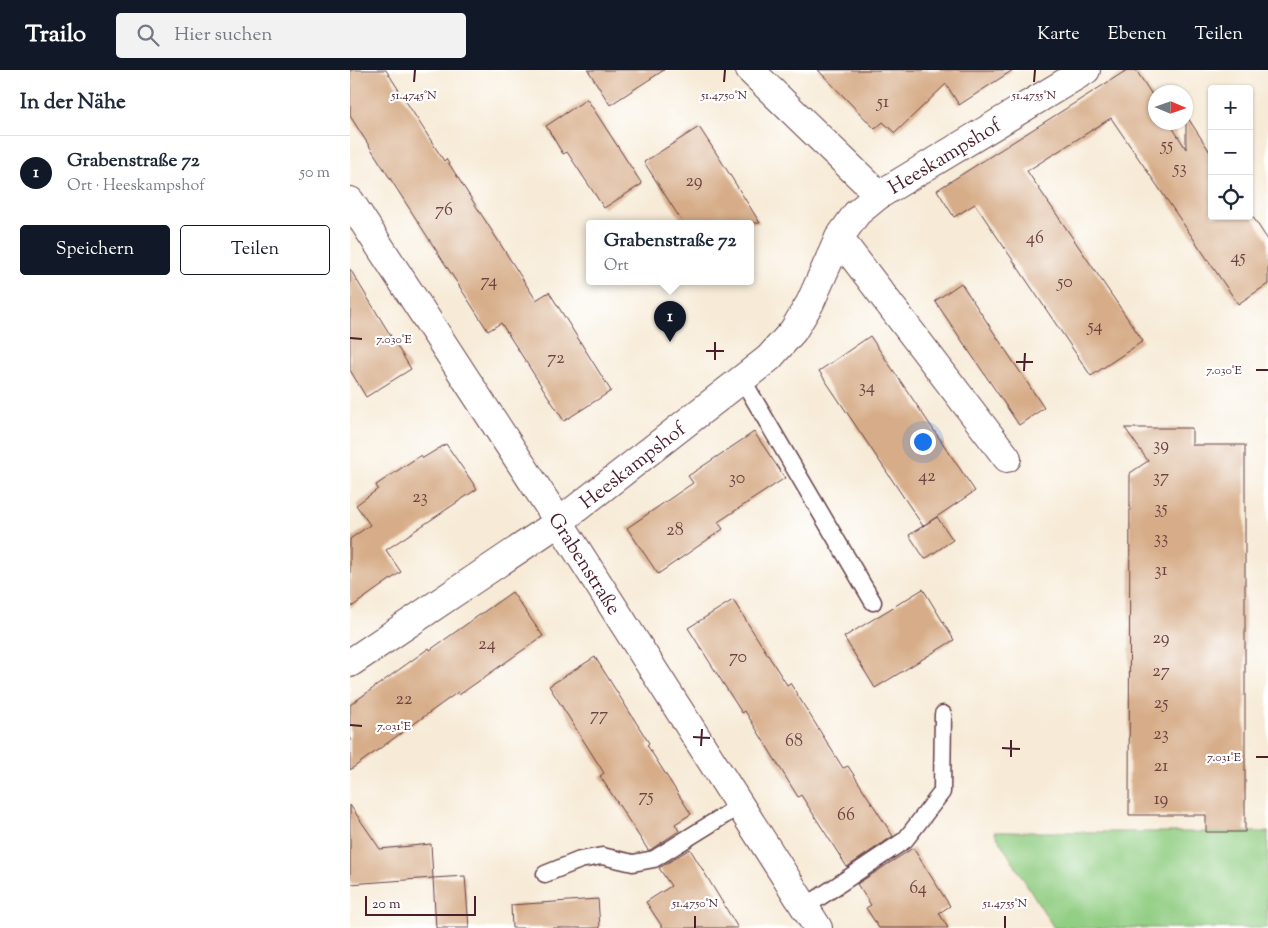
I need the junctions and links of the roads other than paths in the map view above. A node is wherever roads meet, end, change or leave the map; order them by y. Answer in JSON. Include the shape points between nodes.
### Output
{"nodes":[{"id":1,"x":750,"y":70,"type":"edge"},
{"id":2,"x":1086,"y":70,"type":"edge"},
{"id":3,"x":879,"y":195,"type":"junction"},
{"id":4,"x":350,"y":202,"type":"edge"},
{"id":5,"x":839,"y":238,"type":"junction"},
{"id":6,"x":742,"y":379,"type":"junction"},
{"id":7,"x":1007,"y":458,"type":"dead end"},
{"id":8,"x":559,"y":522,"type":"junction"},
{"id":9,"x":873,"y":602,"type":"dead end"},
{"id":10,"x":350,"y":663,"type":"edge"},
{"id":11,"x":943,"y":714,"type":"dead end"},
{"id":12,"x":740,"y":805,"type":"junction"},
{"id":13,"x":545,"y":874,"type":"dead end"},
{"id":14,"x":812,"y":917,"type":"edge"}],
"edges":[{"from":1,"to":3,"type":"street","name":"Heeskampshof"},
{"from":2,"to":3,"type":"street","name":"Heeskampshof"},
{"from":3,"to":5,"type":"street","name":"Heeskampshof","via":[[857,212]]},
{"from":4,"to":8,"type":"street","name":"Grabenstraße"},
{"from":5,"to":6,"type":"street","name":"Heeskampshof","via":[[810,303],[793,331],[768,358]]},
{"from":5,"to":7,"type":"street"},
{"from":6,"to":8,"type":"street","name":"Heeskampshof"},
{"from":6,"to":9,"type":"lane"},
{"from":8,"to":10,"type":"street","name":"Heeskampshof"},
{"from":8,"to":12,"type":"street","name":"Grabenstraße"},
{"from":11,"to":14,"type":"lane","via":[[942,792],[905,840]]},
{"from":12,"to":13,"type":"lane","via":[[654,859],[632,863],[602,856],[580,860]]},
{"from":12,"to":14,"type":"street","name":"Grabenstraße"}]}
